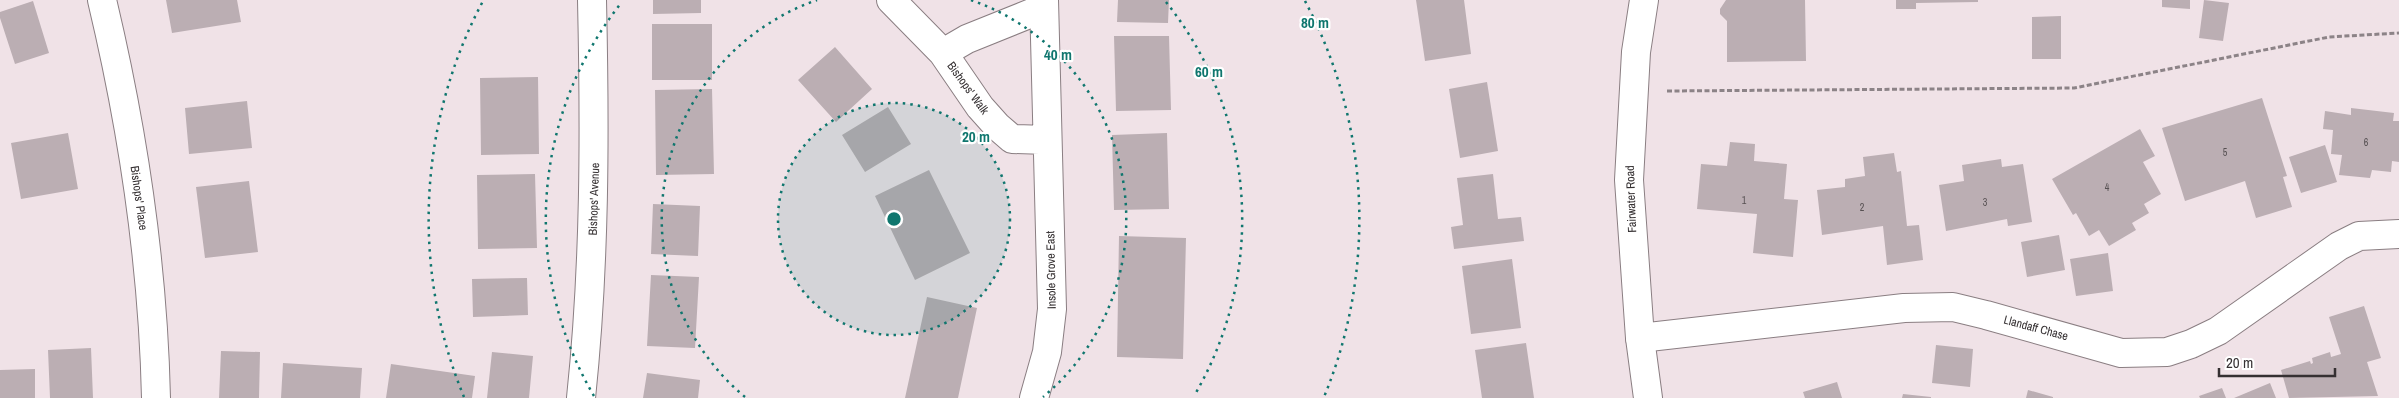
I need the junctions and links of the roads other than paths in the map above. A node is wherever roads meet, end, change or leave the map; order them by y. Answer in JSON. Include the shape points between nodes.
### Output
{"nodes":[{"id":1,"x":102,"y":0,"type":"edge"},
{"id":2,"x":592,"y":0,"type":"edge"},
{"id":3,"x":891,"y":0,"type":"edge"},
{"id":4,"x":1644,"y":0,"type":"edge"},
{"id":5,"x":1044,"y":4,"type":"edge"},
{"id":6,"x":943,"y":53,"type":"junction"},
{"id":7,"x":1047,"y":140,"type":"junction"},
{"id":8,"x":2399,"y":234,"type":"edge"},
{"id":9,"x":1640,"y":338,"type":"junction"},
{"id":10,"x":156,"y":398,"type":"edge"},
{"id":11,"x":581,"y":398,"type":"edge"},
{"id":12,"x":1034,"y":398,"type":"edge"},
{"id":13,"x":1648,"y":398,"type":"edge"}],
"edges":[{"from":1,"to":10,"type":"street","name":"Bishops' Place","via":[[130,133],[138,189],[149,280]]},
{"from":2,"to":11,"type":"street","name":"Bishops' Avenue","via":[[595,152],[590,300]]},
{"from":3,"to":6,"type":"street","name":"Bishops' Walk"},
{"from":4,"to":9,"type":"street","name":"Fairwater Road","via":[[1629,180]]},
{"from":5,"to":6,"type":"street","name":"Bishops' Walk","via":[[955,44]]},
{"from":5,"to":7,"type":"street","name":"Insole Grove East"},
{"from":6,"to":7,"type":"street","name":"Bishops' Walk","via":[[980,108],[1012,139]]},
{"from":7,"to":12,"type":"street","name":"Insole Grove East","via":[[1052,309],[1047,352]]},
{"from":8,"to":9,"type":"street","name":"Llandaff Chase","via":[[2359,236],[2339,246],[2218,331],[2167,352],[2121,352],[1953,308],[1904,308]]},
{"from":9,"to":13,"type":"street","name":"Fairwater Road"}]}
